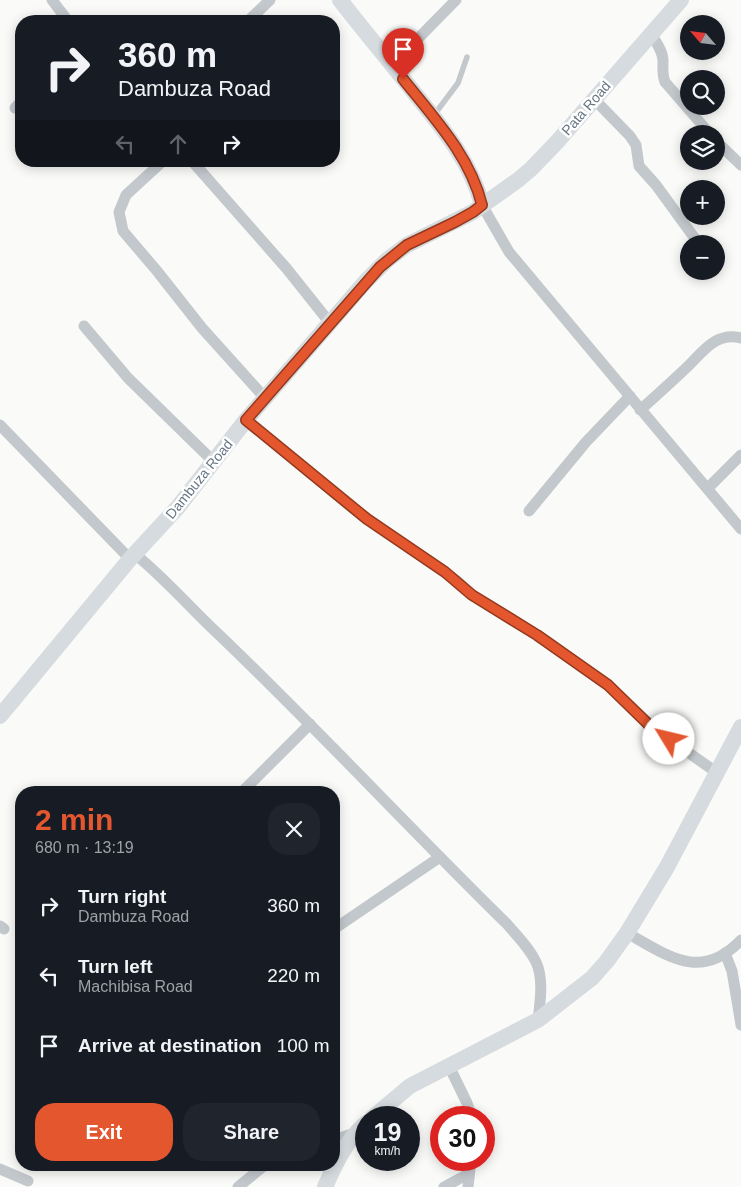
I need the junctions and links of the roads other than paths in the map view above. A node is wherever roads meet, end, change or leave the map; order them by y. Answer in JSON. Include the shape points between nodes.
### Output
{"nodes":[{"id":1,"x":52,"y":0,"type":"edge"},
{"id":2,"x":270,"y":0,"type":"edge"},
{"id":3,"x":340,"y":0,"type":"edge"},
{"id":4,"x":456,"y":0,"type":"edge"},
{"id":5,"x":681,"y":0,"type":"edge"},
{"id":6,"x":63,"y":15,"type":"edge"},
{"id":7,"x":254,"y":15,"type":"edge"},
{"id":8,"x":651,"y":34,"type":"junction"},
{"id":9,"x":467,"y":57,"type":"dead end"},
{"id":10,"x":392,"y":65,"type":"junction"},
{"id":11,"x":593,"y":98,"type":"junction"},
{"id":12,"x":433,"y":117,"type":"junction"},
{"id":13,"x":702,"y":125,"type":"edge"},
{"id":14,"x":725,"y":150,"type":"edge"},
{"id":15,"x":741,"y":165,"type":"edge"},
{"id":16,"x":156,"y":167,"type":"edge"},
{"id":17,"x":197,"y":167,"type":"edge"},
{"id":18,"x":482,"y":205,"type":"junction"},
{"id":19,"x":692,"y":235,"type":"edge"},
{"id":20,"x":330,"y":323,"type":"junction"},
{"id":21,"x":84,"y":326,"type":"dead end"},
{"id":22,"x":741,"y":338,"type":"edge"},
{"id":23,"x":630,"y":396,"type":"junction"},
{"id":24,"x":265,"y":398,"type":"junction"},
{"id":25,"x":640,"y":410,"type":"junction"},
{"id":26,"x":246,"y":420,"type":"junction"},
{"id":27,"x":0,"y":425,"type":"edge"},
{"id":28,"x":741,"y":455,"type":"edge"},
{"id":29,"x":214,"y":462,"type":"junction"},
{"id":30,"x":708,"y":488,"type":"junction"},
{"id":31,"x":529,"y":511,"type":"dead end"},
{"id":32,"x":741,"y":529,"type":"edge"},
{"id":33,"x":132,"y":556,"type":"junction"},
{"id":34,"x":0,"y":716,"type":"edge"},
{"id":35,"x":310,"y":724,"type":"junction"},
{"id":36,"x":741,"y":728,"type":"edge"},
{"id":37,"x":716,"y":772,"type":"junction"},
{"id":38,"x":248,"y":786,"type":"edge"},
{"id":39,"x":440,"y":857,"type":"junction"},
{"id":40,"x":340,"y":925,"type":"edge"},
{"id":41,"x":627,"y":932,"type":"junction"},
{"id":42,"x":741,"y":940,"type":"edge"},
{"id":43,"x":725,"y":953,"type":"junction"},
{"id":44,"x":538,"y":1020,"type":"junction"},
{"id":45,"x":741,"y":1025,"type":"edge"},
{"id":46,"x":449,"y":1066,"type":"junction"},
{"id":47,"x":386,"y":1106,"type":"edge"},
{"id":48,"x":468,"y":1106,"type":"edge"},
{"id":49,"x":355,"y":1131,"type":"edge"},
{"id":50,"x":340,"y":1137,"type":"edge"},
{"id":51,"x":355,"y":1137,"type":"edge"},
{"id":52,"x":340,"y":1159,"type":"edge"},
{"id":53,"x":0,"y":1169,"type":"edge"},
{"id":54,"x":258,"y":1171,"type":"edge"},
{"id":55,"x":332,"y":1171,"type":"edge"},
{"id":56,"x":469,"y":1171,"type":"edge"},
{"id":57,"x":468,"y":1174,"type":"junction"},
{"id":58,"x":28,"y":1181,"type":"dead end"},
{"id":59,"x":238,"y":1187,"type":"edge"},
{"id":60,"x":325,"y":1187,"type":"edge"},
{"id":61,"x":444,"y":1187,"type":"edge"},
{"id":62,"x":468,"y":1187,"type":"edge"}],
"edges":[{"from":1,"to":6,"type":"street"},
{"from":2,"to":7,"type":"street"},
{"from":3,"to":10,"type":"street"},
{"from":4,"to":10,"type":"street"},
{"from":5,"to":8,"type":"street","name":"Pata Road"},
{"from":8,"to":11,"type":"street","name":"Pata Road"},
{"from":8,"to":13,"type":"street","via":[[663,59],[665,82]]},
{"from":9,"to":12,"type":"lane","via":[[458,83]]},
{"from":10,"to":12,"type":"street"},
{"from":11,"to":18,"type":"street","name":"Pata Road","via":[[530,170]]},
{"from":11,"to":19,"type":"street","via":[[636,144],[639,166]]},
{"from":12,"to":18,"type":"street","via":[[466,162],[478,187]]},
{"from":14,"to":15,"type":"street"},
{"from":16,"to":24,"type":"street","via":[[126,195],[119,212],[123,231],[202,328]]},
{"from":17,"to":20,"type":"street"},
{"from":18,"to":20,"type":"street","name":"Dambuza Road","via":[[399,250],[366,281]]},
{"from":18,"to":23,"type":"street","via":[[509,252]]},
{"from":20,"to":24,"type":"street","name":"Dambuza Road"},
{"from":21,"to":29,"type":"street","via":[[128,378]]},
{"from":22,"to":25,"type":"street","via":[[726,337],[709,345]]},
{"from":23,"to":25,"type":"street"},
{"from":23,"to":31,"type":"street","via":[[586,442]]},
{"from":24,"to":26,"type":"street","name":"Dambuza Road"},
{"from":25,"to":30,"type":"street"},
{"from":26,"to":29,"type":"street","name":"Dambuza Road"},
{"from":26,"to":37,"type":"street","via":[[367,519],[472,595],[537,635],[608,685],[655,729]]},
{"from":27,"to":33,"type":"street"},
{"from":28,"to":30,"type":"street"},
{"from":29,"to":33,"type":"street","name":"Dambuza Road"},
{"from":30,"to":32,"type":"street"},
{"from":33,"to":34,"type":"street","name":"Dambuza Road"},
{"from":33,"to":35,"type":"street","via":[[158,573]]},
{"from":35,"to":38,"type":"street"},
{"from":35,"to":39,"type":"street"},
{"from":36,"to":37,"type":"street"},
{"from":37,"to":41,"type":"street","via":[[667,867]]},
{"from":39,"to":40,"type":"street"},
{"from":39,"to":44,"type":"street","via":[[507,924],[536,961],[540,995]]},
{"from":41,"to":43,"type":"street","via":[[678,960],[699,962]]},
{"from":41,"to":44,"type":"street","via":[[592,978]]},
{"from":42,"to":43,"type":"street"},
{"from":43,"to":45,"type":"street","via":[[732,971]]},
{"from":44,"to":46,"type":"street"},
{"from":46,"to":47,"type":"street","via":[[410,1086]]},
{"from":46,"to":48,"type":"street"},
{"from":49,"to":50,"type":"street"},
{"from":51,"to":52,"type":"street"},
{"from":53,"to":58,"type":"street"},
{"from":54,"to":59,"type":"street"},
{"from":55,"to":60,"type":"street"},
{"from":56,"to":57,"type":"street"},
{"from":57,"to":61,"type":"street"},
{"from":57,"to":62,"type":"street"}]}
